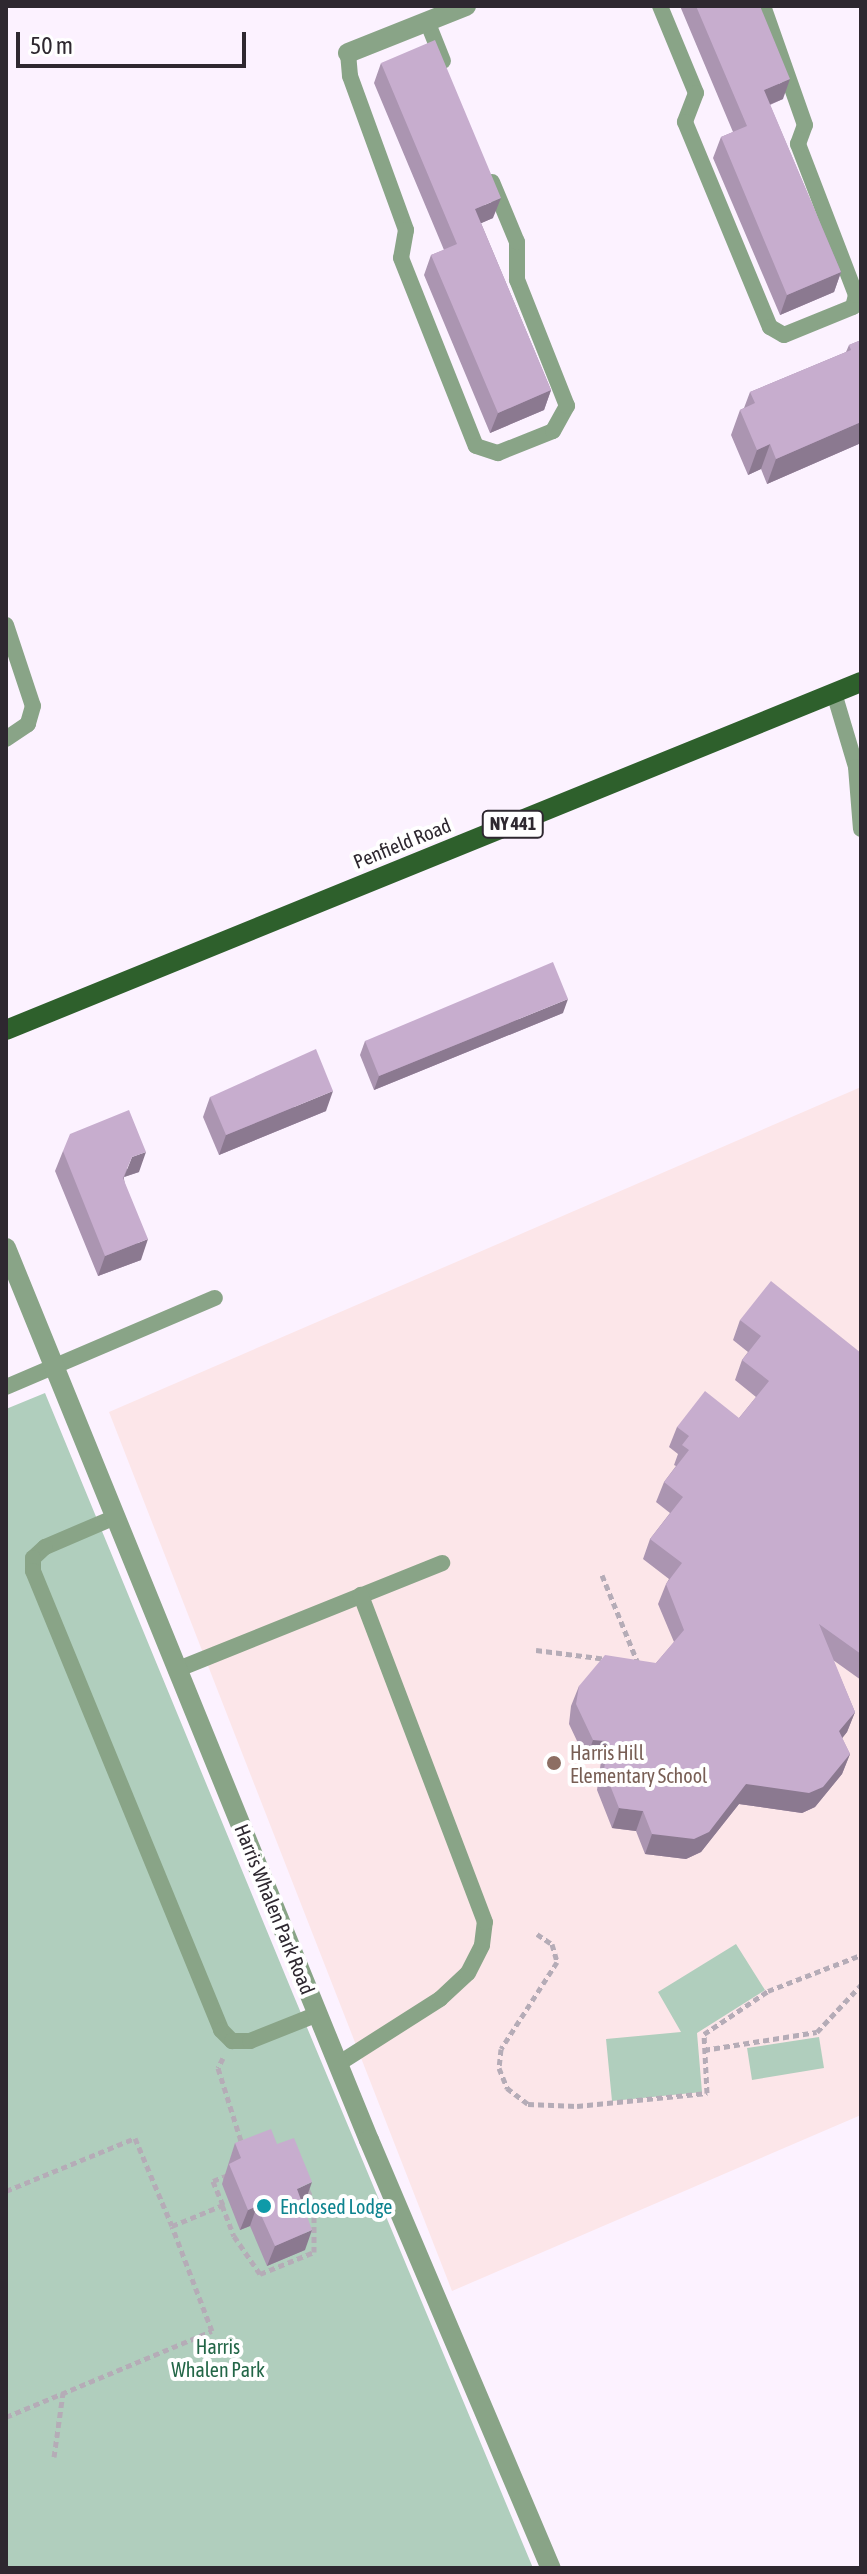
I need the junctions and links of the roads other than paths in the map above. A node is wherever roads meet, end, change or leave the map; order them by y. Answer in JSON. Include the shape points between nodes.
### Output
{"nodes":[{"id":1,"x":466,"y":6,"type":"edge"},
{"id":2,"x":660,"y":6,"type":"edge"},
{"id":3,"x":763,"y":6,"type":"edge"},
{"id":4,"x":427,"y":21,"type":"junction"},
{"id":5,"x":348,"y":53,"type":"joint"},
{"id":6,"x":451,"y":80,"type":"edge"},
{"id":7,"x":487,"y":169,"type":"edge"},
{"id":8,"x":6,"y":625,"type":"edge"},
{"id":9,"x":861,"y":682,"type":"edge"},
{"id":10,"x":834,"y":693,"type":"junction"},
{"id":11,"x":6,"y":739,"type":"edge"},
{"id":12,"x":861,"y":829,"type":"edge"},
{"id":13,"x":6,"y":1030,"type":"edge"},
{"id":14,"x":6,"y":1248,"type":"edge"},
{"id":15,"x":215,"y":1298,"type":"dead end"},
{"id":16,"x":53,"y":1369,"type":"junction"},
{"id":17,"x":6,"y":1387,"type":"edge"},
{"id":18,"x":113,"y":1518,"type":"junction"},
{"id":19,"x":442,"y":1563,"type":"dead end"},
{"id":20,"x":361,"y":1595,"type":"junction"},
{"id":21,"x":176,"y":1670,"type":"junction"},
{"id":22,"x":318,"y":2014,"type":"junction"},
{"id":23,"x":338,"y":2064,"type":"junction"},
{"id":24,"x":551,"y":2568,"type":"edge"}],
"edges":[{"from":1,"to":4,"type":"street"},
{"from":2,"to":3,"type":"lane","via":[[696,93],[685,122],[770,327],[784,335],[853,307],[856,295],[798,144],[805,125]]},
{"from":4,"to":5,"type":"street"},
{"from":4,"to":6,"type":"lane"},
{"from":5,"to":7,"type":"lane","via":[[350,76],[406,230],[401,258],[476,446],[498,453],[553,431],[567,406],[517,280],[517,242]]},
{"from":8,"to":11,"type":"lane","via":[[33,706],[28,724]]},
{"from":9,"to":10,"type":"main road","name":"Penfield Road","number":"NY 441"},
{"from":10,"to":12,"type":"lane","via":[[856,767]]},
{"from":10,"to":13,"type":"main road","name":"Penfield Road","number":"NY 441"},
{"from":14,"to":16,"type":"street","name":"Harris Whalen Park Road"},
{"from":15,"to":16,"type":"lane"},
{"from":16,"to":17,"type":"lane"},
{"from":16,"to":18,"type":"street","name":"Harris Whalen Park Road"},
{"from":18,"to":21,"type":"street","name":"Harris Whalen Park Road"},
{"from":18,"to":22,"type":"lane","via":[[45,1547],[33,1558],[33,1571],[221,2030],[232,2041],[250,2041]]},
{"from":19,"to":20,"type":"lane"},
{"from":20,"to":21,"type":"lane"},
{"from":20,"to":23,"type":"lane","via":[[485,1922],[482,1945],[468,1973],[440,1999]]},
{"from":21,"to":22,"type":"street","name":"Harris Whalen Park Road"},
{"from":22,"to":23,"type":"street","name":"Harris Whalen Park Road"},
{"from":23,"to":24,"type":"street","name":"Harris Whalen Park Road"}]}
